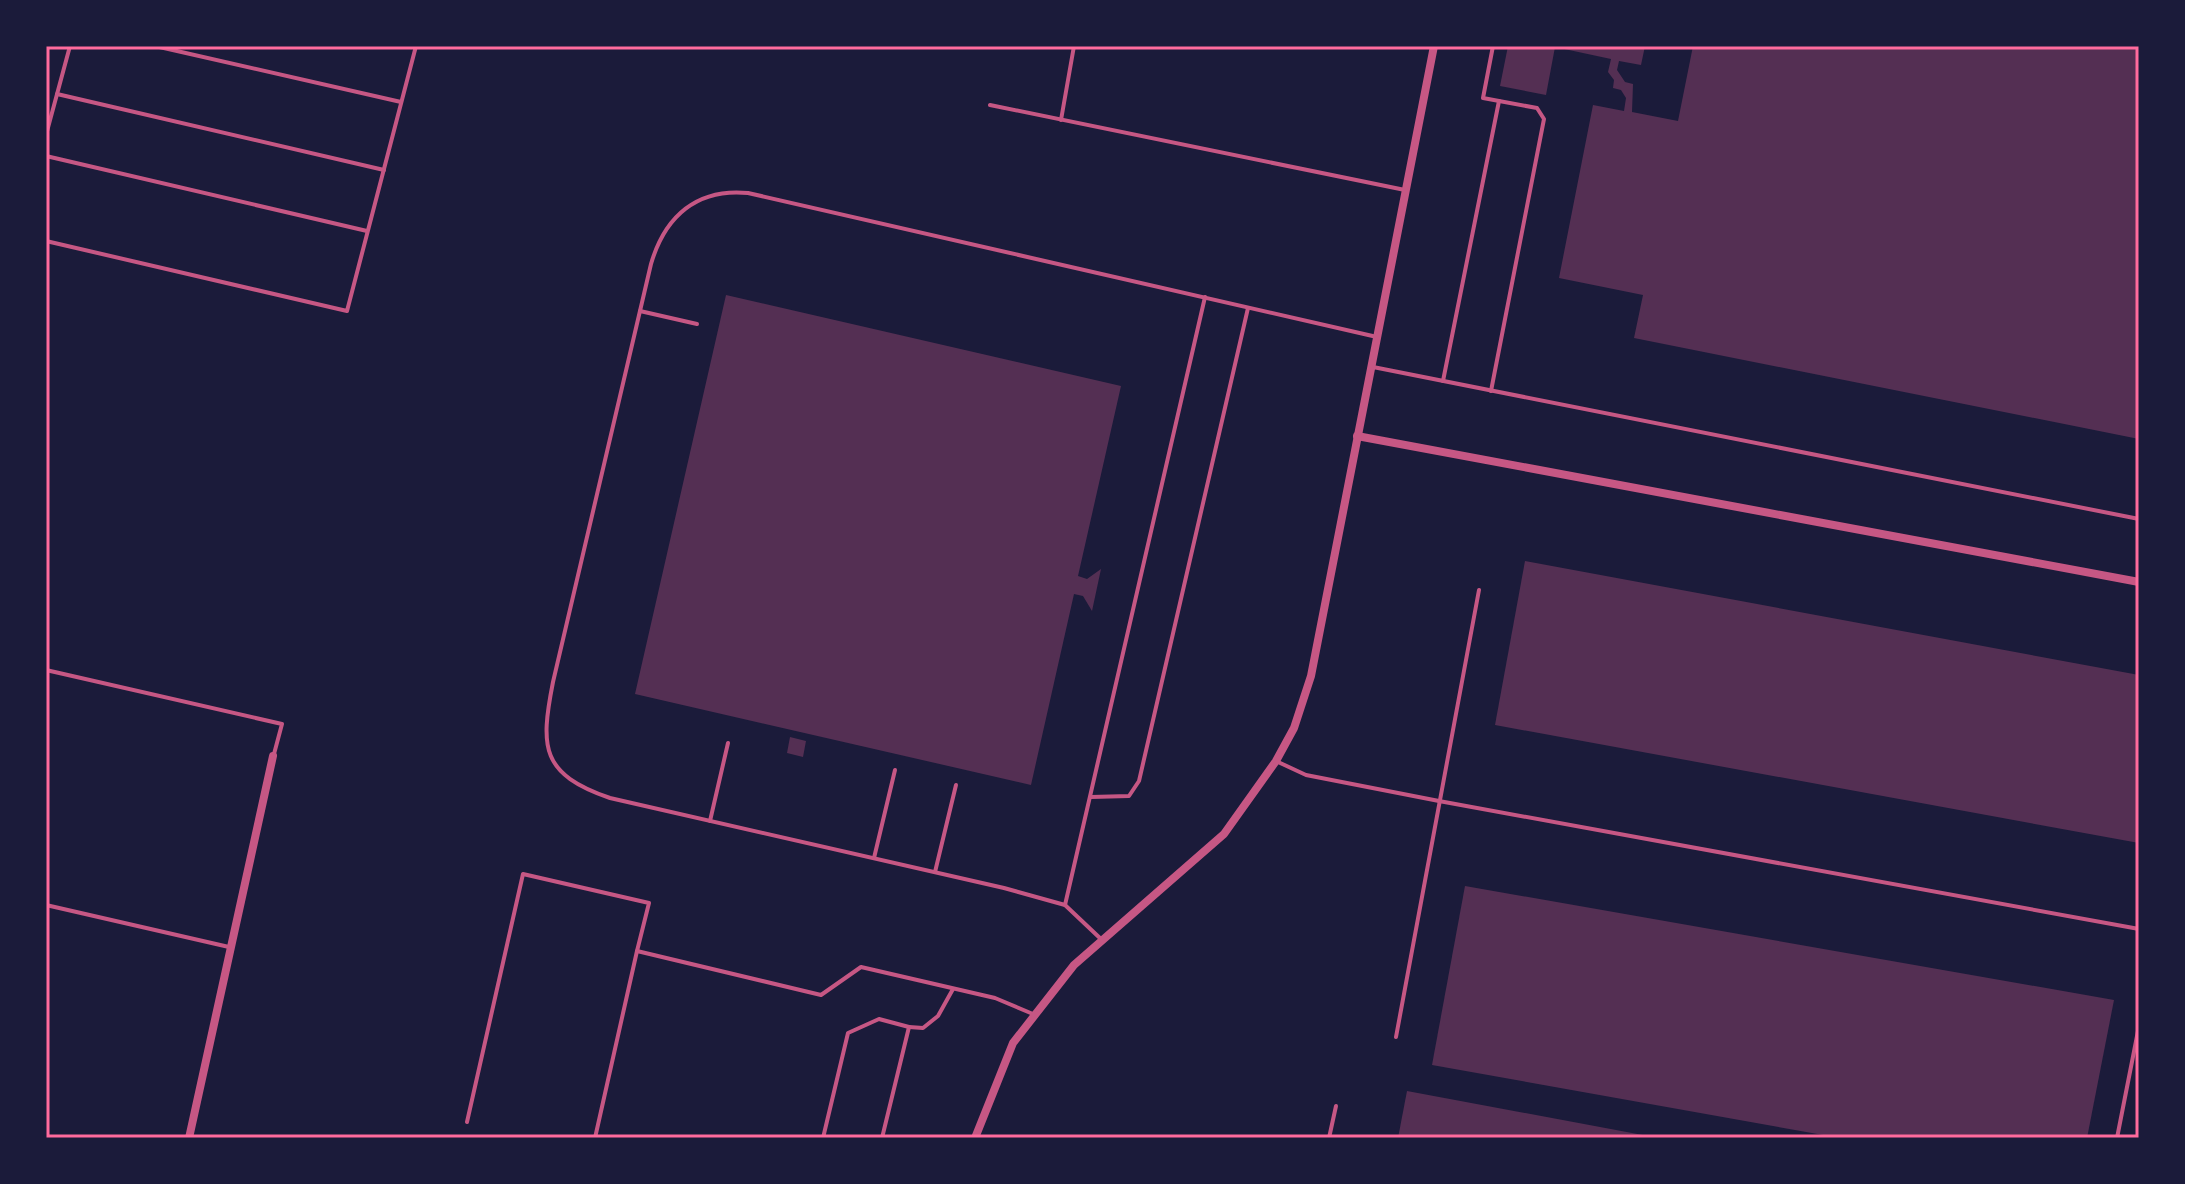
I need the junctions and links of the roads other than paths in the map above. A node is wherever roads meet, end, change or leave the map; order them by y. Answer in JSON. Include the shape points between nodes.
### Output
{"nodes":[{"id":1,"x":70,"y":46,"type":"edge"},
{"id":2,"x":155,"y":46,"type":"edge"},
{"id":3,"x":416,"y":46,"type":"edge"},
{"id":4,"x":1074,"y":46,"type":"edge"},
{"id":5,"x":1434,"y":46,"type":"edge"},
{"id":6,"x":1493,"y":46,"type":"edge"},
{"id":7,"x":57,"y":94,"type":"junction"},
{"id":8,"x":1499,"y":101,"type":"junction"},
{"id":9,"x":401,"y":102,"type":"junction"},
{"id":10,"x":990,"y":105,"type":"dead end"},
{"id":11,"x":1061,"y":120,"type":"junction"},
{"id":12,"x":46,"y":135,"type":"edge"},
{"id":13,"x":46,"y":156,"type":"edge"},
{"id":14,"x":384,"y":170,"type":"junction"},
{"id":15,"x":1405,"y":190,"type":"junction"},
{"id":16,"x":368,"y":232,"type":"junction"},
{"id":17,"x":46,"y":241,"type":"edge"},
{"id":18,"x":1205,"y":297,"type":"junction"},
{"id":19,"x":1248,"y":307,"type":"junction"},
{"id":20,"x":640,"y":311,"type":"junction"},
{"id":21,"x":697,"y":324,"type":"dead end"},
{"id":22,"x":1377,"y":337,"type":"junction"},
{"id":23,"x":1371,"y":366,"type":"junction"},
{"id":24,"x":1443,"y":381,"type":"junction"},
{"id":25,"x":1491,"y":391,"type":"junction"},
{"id":26,"x":1357,"y":436,"type":"junction"},
{"id":27,"x":2139,"y":519,"type":"edge"},
{"id":28,"x":2139,"y":582,"type":"edge"},
{"id":29,"x":1479,"y":590,"type":"dead end"},
{"id":30,"x":46,"y":670,"type":"edge"},
{"id":31,"x":728,"y":743,"type":"dead end"},
{"id":32,"x":273,"y":756,"type":"joint"},
{"id":33,"x":1276,"y":761,"type":"junction"},
{"id":34,"x":895,"y":770,"type":"dead end"},
{"id":35,"x":956,"y":785,"type":"dead end"},
{"id":36,"x":1091,"y":797,"type":"junction"},
{"id":37,"x":1439,"y":801,"type":"junction"},
{"id":38,"x":710,"y":821,"type":"junction"},
{"id":39,"x":874,"y":858,"type":"junction"},
{"id":40,"x":935,"y":872,"type":"junction"},
{"id":41,"x":46,"y":905,"type":"edge"},
{"id":42,"x":1065,"y":905,"type":"junction"},
{"id":43,"x":2139,"y":929,"type":"edge"},
{"id":44,"x":1103,"y":941,"type":"junction"},
{"id":45,"x":231,"y":948,"type":"junction"},
{"id":46,"x":637,"y":951,"type":"junction"},
{"id":47,"x":953,"y":989,"type":"junction"},
{"id":48,"x":1035,"y":1015,"type":"junction"},
{"id":49,"x":2139,"y":1026,"type":"edge"},
{"id":50,"x":909,"y":1027,"type":"junction"},
{"id":51,"x":1396,"y":1037,"type":"dead end"},
{"id":52,"x":1336,"y":1106,"type":"dead end"},
{"id":53,"x":467,"y":1122,"type":"dead end"},
{"id":54,"x":189,"y":1138,"type":"edge"},
{"id":55,"x":595,"y":1138,"type":"edge"},
{"id":56,"x":823,"y":1138,"type":"edge"},
{"id":57,"x":882,"y":1138,"type":"edge"},
{"id":58,"x":975,"y":1138,"type":"edge"},
{"id":59,"x":1329,"y":1138,"type":"edge"},
{"id":60,"x":2117,"y":1138,"type":"edge"}],
"edges":[{"from":1,"to":7,"type":"lane"},
{"from":2,"to":9,"type":"lane"},
{"from":3,"to":9,"type":"lane"},
{"from":4,"to":11,"type":"lane"},
{"from":5,"to":15,"type":"street"},
{"from":6,"to":8,"type":"lane","via":[[1483,98]]},
{"from":7,"to":12,"type":"lane"},
{"from":7,"to":14,"type":"lane"},
{"from":8,"to":24,"type":"lane"},
{"from":8,"to":25,"type":"lane","via":[[1537,108],[1544,119]]},
{"from":9,"to":14,"type":"lane"},
{"from":10,"to":11,"type":"lane"},
{"from":11,"to":15,"type":"lane"},
{"from":13,"to":16,"type":"lane"},
{"from":14,"to":16,"type":"lane"},
{"from":15,"to":22,"type":"street"},
{"from":16,"to":17,"type":"lane","via":[[347,311]]},
{"from":18,"to":19,"type":"lane"},
{"from":18,"to":20,"type":"lane","via":[[734,192],[698,200],[668,224],[655,251]]},
{"from":18,"to":36,"type":"lane"},
{"from":19,"to":22,"type":"lane"},
{"from":19,"to":36,"type":"lane","via":[[1139,781],[1129,796]]},
{"from":20,"to":21,"type":"lane"},
{"from":20,"to":38,"type":"lane","via":[[553,682],[546,741],[554,766],[586,790]]},
{"from":22,"to":23,"type":"street"},
{"from":23,"to":24,"type":"lane"},
{"from":23,"to":26,"type":"street"},
{"from":24,"to":25,"type":"lane"},
{"from":25,"to":27,"type":"lane"},
{"from":26,"to":28,"type":"street"},
{"from":26,"to":33,"type":"street","via":[[1311,676],[1294,728]]},
{"from":29,"to":37,"type":"lane"},
{"from":30,"to":32,"type":"lane","via":[[282,724]]},
{"from":31,"to":38,"type":"lane"},
{"from":32,"to":45,"type":"street"},
{"from":33,"to":37,"type":"lane","via":[[1306,775]]},
{"from":33,"to":44,"type":"street","via":[[1224,834]]},
{"from":34,"to":39,"type":"lane"},
{"from":35,"to":40,"type":"lane"},
{"from":36,"to":42,"type":"lane"},
{"from":37,"to":43,"type":"lane"},
{"from":37,"to":51,"type":"lane"},
{"from":38,"to":39,"type":"lane"},
{"from":39,"to":40,"type":"lane"},
{"from":40,"to":42,"type":"lane"},
{"from":41,"to":45,"type":"lane"},
{"from":42,"to":44,"type":"lane"},
{"from":44,"to":48,"type":"street","via":[[1074,965]]},
{"from":45,"to":54,"type":"street"},
{"from":46,"to":47,"type":"lane","via":[[821,995],[861,967]]},
{"from":46,"to":53,"type":"lane","via":[[649,903],[523,874]]},
{"from":46,"to":55,"type":"lane"},
{"from":47,"to":48,"type":"lane","via":[[995,998]]},
{"from":47,"to":50,"type":"lane","via":[[938,1016],[923,1028]]},
{"from":48,"to":58,"type":"street","via":[[1013,1043]]},
{"from":49,"to":60,"type":"lane"},
{"from":50,"to":56,"type":"lane","via":[[879,1019],[848,1033]]},
{"from":50,"to":57,"type":"lane"},
{"from":52,"to":59,"type":"lane"}]}
